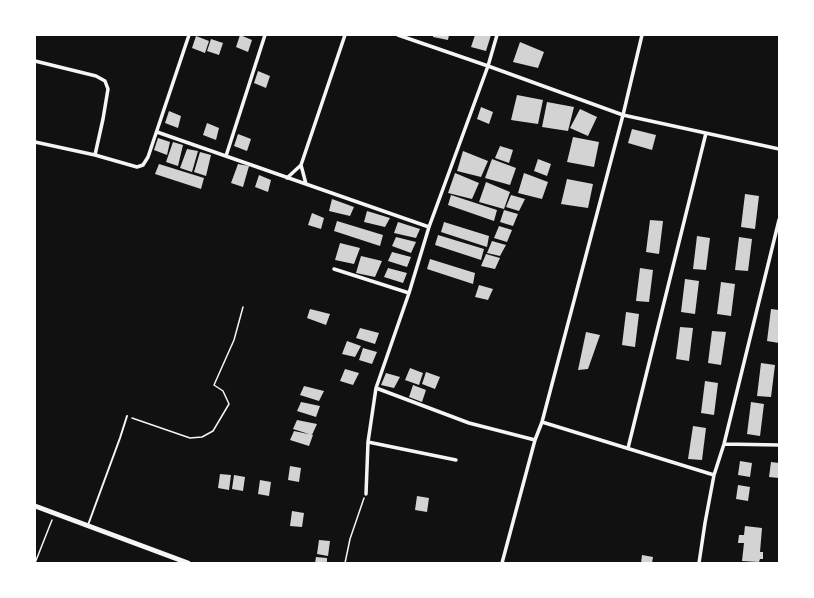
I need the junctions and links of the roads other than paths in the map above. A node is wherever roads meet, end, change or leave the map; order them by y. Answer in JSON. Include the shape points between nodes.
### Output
{"nodes":[{"id":1,"x":189,"y":35,"type":"edge"},
{"id":2,"x":265,"y":35,"type":"edge"},
{"id":3,"x":345,"y":35,"type":"edge"},
{"id":4,"x":398,"y":35,"type":"edge"},
{"id":5,"x":497,"y":35,"type":"edge"},
{"id":6,"x":642,"y":35,"type":"edge"},
{"id":7,"x":35,"y":62,"type":"edge"},
{"id":8,"x":488,"y":66,"type":"junction"},
{"id":9,"x":623,"y":115,"type":"junction"},
{"id":10,"x":157,"y":132,"type":"junction"},
{"id":11,"x":706,"y":133,"type":"junction"},
{"id":12,"x":35,"y":142,"type":"edge"},
{"id":13,"x":779,"y":149,"type":"edge"},
{"id":14,"x":95,"y":155,"type":"junction"},
{"id":15,"x":226,"y":156,"type":"junction"},
{"id":16,"x":301,"y":165,"type":"junction"},
{"id":17,"x":287,"y":178,"type":"junction"},
{"id":18,"x":306,"y":184,"type":"junction"},
{"id":19,"x":779,"y":220,"type":"edge"},
{"id":20,"x":429,"y":227,"type":"junction"},
{"id":21,"x":334,"y":268,"type":"dead end"},
{"id":22,"x":409,"y":293,"type":"junction"},
{"id":23,"x":376,"y":388,"type":"junction"},
{"id":24,"x":127,"y":416,"type":"road end"},
{"id":25,"x":542,"y":422,"type":"junction"},
{"id":26,"x":535,"y":440,"type":"junction"},
{"id":27,"x":368,"y":442,"type":"junction"},
{"id":28,"x":724,"y":444,"type":"junction"},
{"id":29,"x":779,"y":445,"type":"edge"},
{"id":30,"x":628,"y":448,"type":"junction"},
{"id":31,"x":456,"y":460,"type":"dead end"},
{"id":32,"x":714,"y":475,"type":"junction"},
{"id":33,"x":366,"y":494,"type":"road end"},
{"id":34,"x":35,"y":506,"type":"edge"},
{"id":35,"x":87,"y":526,"type":"junction"},
{"id":36,"x":188,"y":563,"type":"edge"},
{"id":37,"x":502,"y":563,"type":"edge"},
{"id":38,"x":699,"y":563,"type":"edge"}],
"edges":[{"from":1,"to":10,"type":"street"},
{"from":2,"to":15,"type":"street"},
{"from":3,"to":16,"type":"street"},
{"from":4,"to":8,"type":"street"},
{"from":5,"to":8,"type":"street"},
{"from":6,"to":9,"type":"street"},
{"from":7,"to":14,"type":"street","via":[[96,76],[105,81],[108,89]]},
{"from":8,"to":9,"type":"street"},
{"from":8,"to":20,"type":"street"},
{"from":9,"to":11,"type":"street"},
{"from":9,"to":25,"type":"street"},
{"from":10,"to":14,"type":"street","via":[[145,164],[141,167]]},
{"from":10,"to":15,"type":"street"},
{"from":11,"to":13,"type":"street"},
{"from":11,"to":30,"type":"street"},
{"from":12,"to":14,"type":"street"},
{"from":15,"to":17,"type":"street"},
{"from":16,"to":17,"type":"street"},
{"from":16,"to":18,"type":"street"},
{"from":17,"to":18,"type":"street"},
{"from":18,"to":20,"type":"street"},
{"from":19,"to":28,"type":"street"},
{"from":20,"to":22,"type":"street"},
{"from":21,"to":22,"type":"street"},
{"from":22,"to":23,"type":"street"},
{"from":23,"to":26,"type":"street","via":[[469,423]]},
{"from":23,"to":27,"type":"street"},
{"from":24,"to":35,"type":"lane"},
{"from":25,"to":26,"type":"street"},
{"from":25,"to":30,"type":"street"},
{"from":26,"to":37,"type":"street"},
{"from":27,"to":31,"type":"street"},
{"from":27,"to":33,"type":"street"},
{"from":28,"to":29,"type":"street"},
{"from":28,"to":32,"type":"street"},
{"from":30,"to":32,"type":"street"},
{"from":32,"to":38,"type":"street"},
{"from":34,"to":35,"type":"main road"},
{"from":35,"to":36,"type":"main road"}]}
